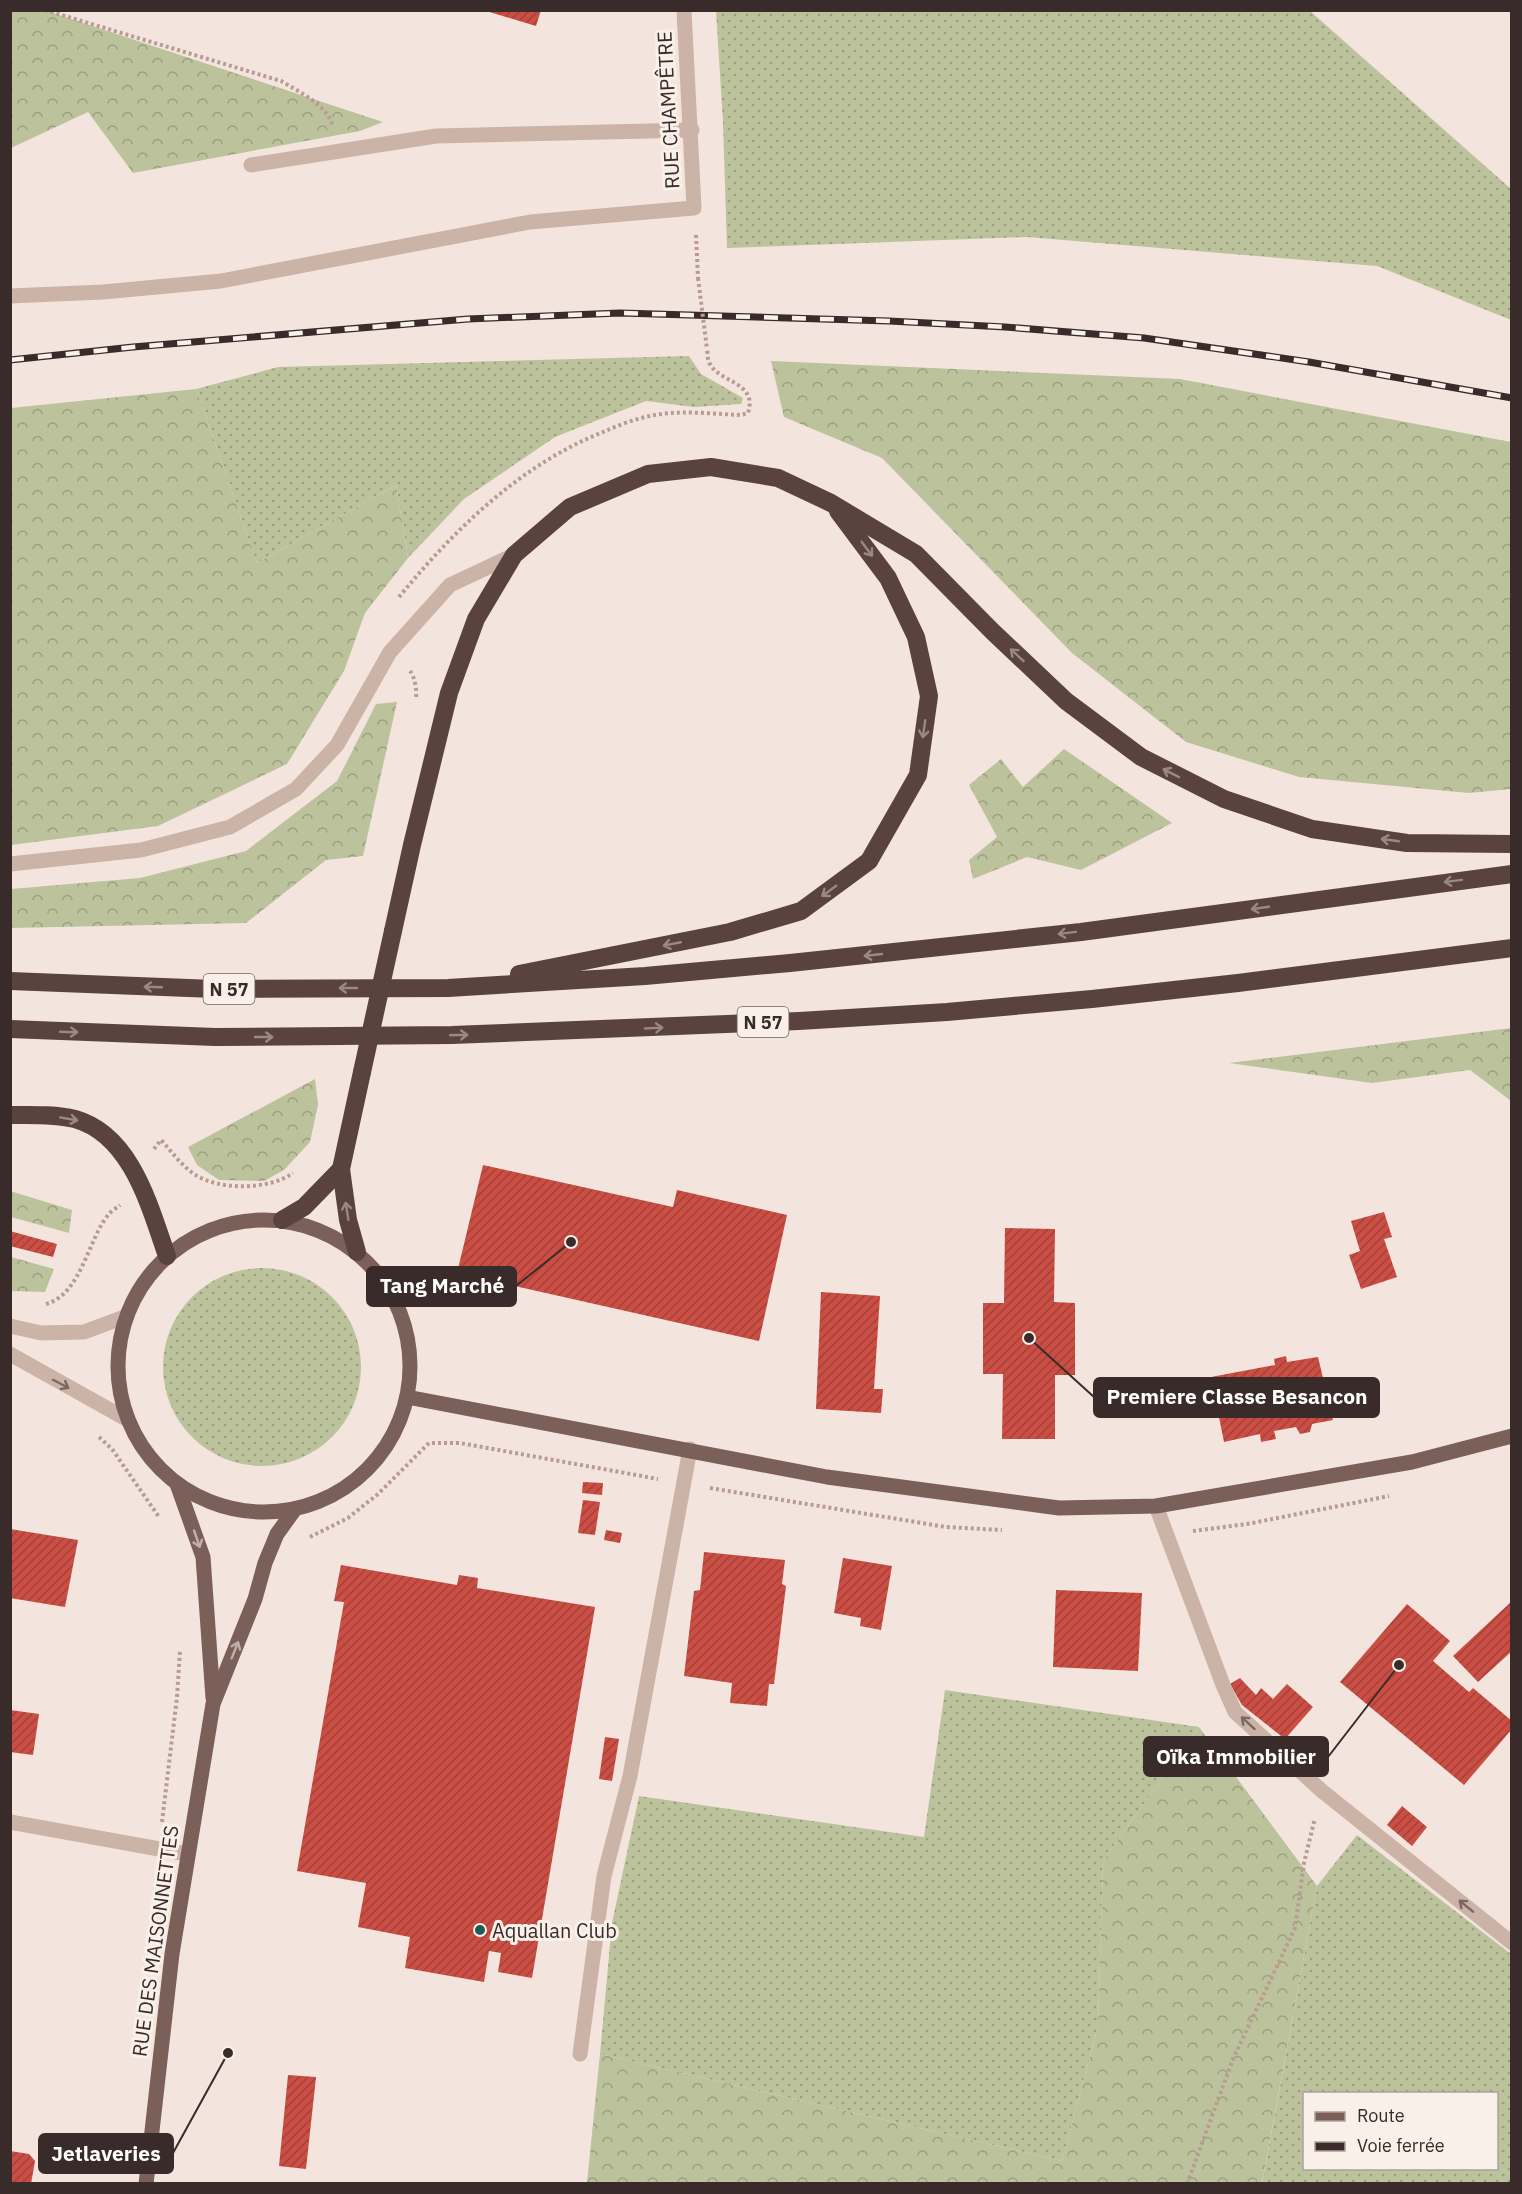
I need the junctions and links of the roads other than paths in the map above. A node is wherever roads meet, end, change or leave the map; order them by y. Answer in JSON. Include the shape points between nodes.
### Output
{"nodes":[{"id":1,"x":684,"y":10,"type":"edge"},
{"id":2,"x":692,"y":130,"type":"junction"},
{"id":3,"x":251,"y":165,"type":"dead end"},
{"id":4,"x":10,"y":296,"type":"edge"},
{"id":5,"x":831,"y":503,"type":"junction"},
{"id":6,"x":514,"y":555,"type":"junction"},
{"id":7,"x":1512,"y":844,"type":"edge"},
{"id":8,"x":10,"y":864,"type":"edge"},
{"id":9,"x":1512,"y":874,"type":"edge"},
{"id":10,"x":1512,"y":948,"type":"edge"},
{"id":11,"x":10,"y":981,"type":"edge"},
{"id":12,"x":448,"y":988,"type":"junction"},
{"id":13,"x":10,"y":1029,"type":"edge"},
{"id":14,"x":10,"y":1115,"type":"edge"},
{"id":15,"x":341,"y":1169,"type":"junction"},
{"id":16,"x":282,"y":1220,"type":"junction"},
{"id":17,"x":357,"y":1252,"type":"junction"},
{"id":18,"x":167,"y":1256,"type":"junction"},
{"id":19,"x":127,"y":1316,"type":"junction"},
{"id":20,"x":10,"y":1326,"type":"edge"},
{"id":21,"x":10,"y":1354,"type":"edge"},
{"id":22,"x":407,"y":1397,"type":"junction"},
{"id":23,"x":128,"y":1420,"type":"junction"},
{"id":24,"x":1512,"y":1436,"type":"edge"},
{"id":25,"x":690,"y":1449,"type":"junction"},
{"id":26,"x":177,"y":1484,"type":"junction"},
{"id":27,"x":1156,"y":1506,"type":"junction"},
{"id":28,"x":296,"y":1509,"type":"junction"},
{"id":29,"x":213,"y":1704,"type":"junction"},
{"id":30,"x":10,"y":1822,"type":"edge"},
{"id":31,"x":187,"y":1854,"type":"junction"},
{"id":32,"x":1512,"y":1943,"type":"edge"},
{"id":33,"x":580,"y":2054,"type":"dead end"},
{"id":34,"x":146,"y":2184,"type":"edge"}],
"edges":[{"from":1,"to":2,"type":"street","name":"RUE CHAMPÊTRE"},
{"from":2,"to":3,"type":"street","via":[[436,136]]},
{"from":2,"to":4,"type":"street","name":"RUE CHAMPÊTRE","via":[[694,208],[530,222],[221,280],[103,292]]},
{"from":5,"to":6,"type":"highway","via":[[778,478],[711,467],[648,474],[570,507]]},
{"from":7,"to":5,"type":"highway","one_way":true,"via":[[1407,843],[1312,829],[1224,800],[1141,757],[1103,729],[1066,701],[916,554]]},
{"from":5,"to":12,"type":"highway","one_way":true,"via":[[888,578],[916,637],[929,696],[918,775],[869,861],[801,911],[730,932]]},
{"from":6,"to":8,"type":"street","via":[[450,585],[390,652],[337,746],[296,789],[230,827],[141,850]]},
{"from":6,"to":15,"type":"highway","bridge":true,"via":[[476,619],[449,693]]},
{"from":9,"to":12,"type":"highway","number":"N 57","one_way":true,"via":[[934,948],[656,975]]},
{"from":13,"to":10,"type":"highway","number":"N 57","one_way":true,"via":[[215,1037],[428,1035],[799,1021],[1092,999]]},
{"from":12,"to":11,"type":"highway","number":"N 57","one_way":true,"via":[[214,989]]},
{"from":14,"to":18,"type":"highway","one_way":true,"via":[[75,1119],[97,1128],[118,1147],[142,1185]]},
{"from":15,"to":16,"type":"highway","via":[[304,1207]]},
{"from":17,"to":15,"type":"highway","one_way":true},
{"from":16,"to":17,"type":"main road","via":[[322,1231]]},
{"from":16,"to":18,"type":"main road","via":[[241,1221],[221,1226],[201,1233]]},
{"from":17,"to":22,"type":"main road","via":[[384,1282],[402,1317],[410,1356]]},
{"from":18,"to":19,"type":"main road","via":[[143,1284]]},
{"from":19,"to":20,"type":"street","via":[[84,1332],[41,1333]]},
{"from":19,"to":23,"type":"main road","via":[[119,1342],[118,1368],[120,1395]]},
{"from":21,"to":23,"type":"street","one_way":true},
{"from":22,"to":25,"type":"main road"},
{"from":22,"to":28,"type":"main road","via":[[396,1428],[379,1456],[355,1480],[327,1498]]},
{"from":23,"to":26,"type":"main road","via":[[148,1456]]},
{"from":24,"to":27,"type":"main road","via":[[1412,1462]]},
{"from":25,"to":27,"type":"main road","via":[[827,1477],[1059,1508]]},
{"from":25,"to":33,"type":"street","via":[[630,1776],[604,1876]]},
{"from":26,"to":28,"type":"main road","via":[[234,1509]]},
{"from":26,"to":29,"type":"main road","name":"RUE DES MAISONNETTES","one_way":true,"via":[[203,1557]]},
{"from":32,"to":27,"type":"street","one_way":true,"via":[[1322,1791],[1235,1712]]},
{"from":29,"to":28,"type":"main road","name":"RUE DES MAISONNETTES","one_way":true,"via":[[277,1534]]},
{"from":29,"to":31,"type":"main road","name":"RUE DES MAISONNETTES"},
{"from":30,"to":31,"type":"street"},
{"from":31,"to":34,"type":"main road","name":"RUE DES MAISONNETTES"}]}
